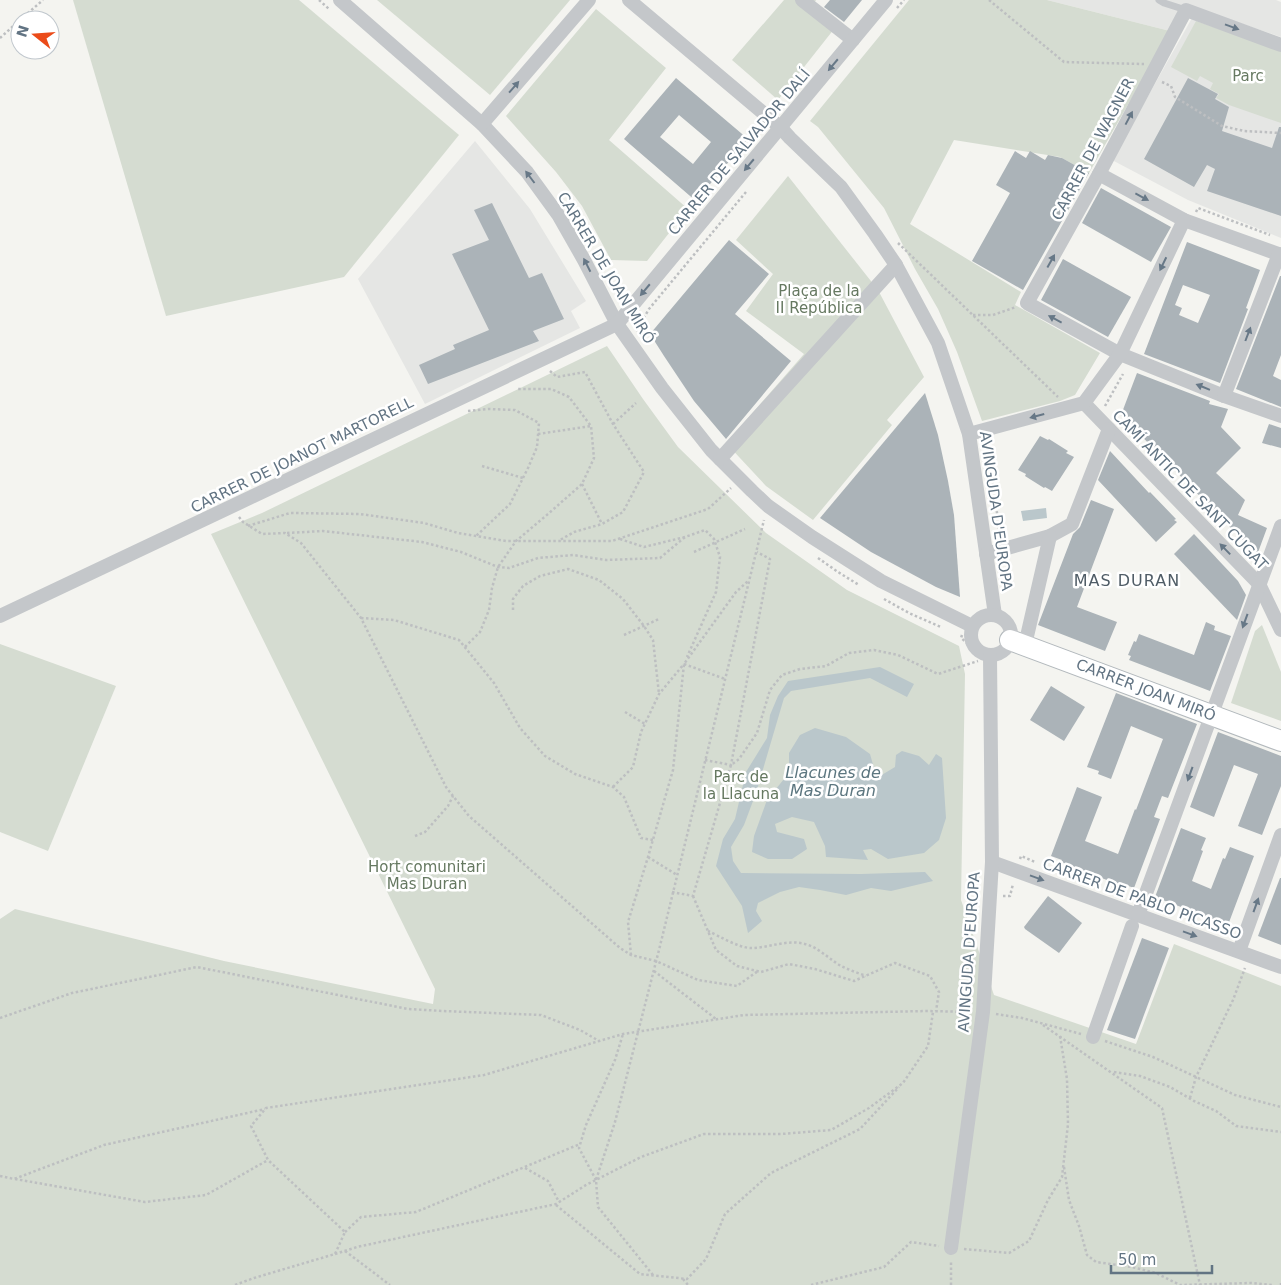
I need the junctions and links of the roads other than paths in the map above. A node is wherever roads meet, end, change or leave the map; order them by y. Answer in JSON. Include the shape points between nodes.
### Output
{"nodes":[{"id":1,"x":340,"y":0,"type":"edge"},
{"id":2,"x":589,"y":0,"type":"edge"},
{"id":3,"x":629,"y":0,"type":"edge"},
{"id":4,"x":802,"y":0,"type":"edge"},
{"id":5,"x":886,"y":0,"type":"edge"},
{"id":6,"x":1160,"y":0,"type":"edge"},
{"id":7,"x":1186,"y":10,"type":"junction"},
{"id":8,"x":853,"y":40,"type":"junction"},
{"id":9,"x":1281,"y":45,"type":"edge"},
{"id":10,"x":482,"y":124,"type":"junction"},
{"id":11,"x":781,"y":128,"type":"junction"},
{"id":12,"x":1099,"y":174,"type":"junction"},
{"id":13,"x":1188,"y":217,"type":"junction"},
{"id":14,"x":1280,"y":255,"type":"edge"},
{"id":15,"x":896,"y":265,"type":"junction"},
{"id":16,"x":617,"y":324,"type":"junction"},
{"id":17,"x":1120,"y":354,"type":"junction"},
{"id":18,"x":1224,"y":396,"type":"junction"},
{"id":19,"x":1084,"y":403,"type":"junction"},
{"id":20,"x":1281,"y":416,"type":"edge"},
{"id":21,"x":1109,"y":429,"type":"junction"},
{"id":22,"x":970,"y":434,"type":"junction"},
{"id":23,"x":720,"y":458,"type":"junction"},
{"id":24,"x":1281,"y":526,"type":"edge"},
{"id":25,"x":1050,"y":536,"type":"junction"},
{"id":26,"x":986,"y":554,"type":"junction"},
{"id":27,"x":1259,"y":584,"type":"junction"},
{"id":28,"x":0,"y":616,"type":"edge"},
{"id":29,"x":995,"y":616,"type":"junction"},
{"id":30,"x":972,"y":626,"type":"junction"},
{"id":31,"x":1281,"y":630,"type":"edge"},
{"id":32,"x":1018,"y":642,"type":"junction"},
{"id":33,"x":984,"y":658,"type":"junction"},
{"id":34,"x":1211,"y":715,"type":"junction"},
{"id":35,"x":1281,"y":741,"type":"edge"},
{"id":36,"x":1281,"y":835,"type":"edge"},
{"id":37,"x":992,"y":862,"type":"junction"},
{"id":38,"x":1135,"y":920,"type":"junction"},
{"id":39,"x":1239,"y":951,"type":"junction"},
{"id":40,"x":1281,"y":967,"type":"edge"},
{"id":41,"x":1093,"y":1037,"type":"road end"},
{"id":42,"x":951,"y":1248,"type":"road end"}],
"edges":[{"from":1,"to":10,"type":"street","name":"CARRER DE JOAN MIRÓ"},
{"from":10,"to":2,"type":"street","one_way":true},
{"from":3,"to":11,"type":"street","name":"AVINGUDA D'EUROPA"},
{"from":4,"to":8,"type":"street"},
{"from":5,"to":8,"type":"street","name":"CARRER DE SALVADOR DALÍ"},
{"from":6,"to":7,"type":"lane"},
{"from":7,"to":9,"type":"street","one_way":true},
{"from":12,"to":7,"type":"street","name":"CARRER DE WAGNER","one_way":true},
{"from":8,"to":11,"type":"street","name":"CARRER DE SALVADOR DALÍ","one_way":true},
{"from":16,"to":10,"type":"street","name":"CARRER DE JOAN MIRÓ","one_way":true,"via":[[559,216],[527,172]]},
{"from":11,"to":15,"type":"street","name":"AVINGUDA D'EUROPA","via":[[841,187]]},
{"from":11,"to":16,"type":"street","name":"CARRER DE SALVADOR DALÍ","one_way":true},
{"from":12,"to":13,"type":"street","one_way":true},
{"from":17,"to":12,"type":"street","name":"CARRER DE WAGNER","one_way":true,"via":[[1027,303]]},
{"from":13,"to":14,"type":"street"},
{"from":13,"to":17,"type":"street","one_way":true},
{"from":18,"to":14,"type":"street","one_way":true},
{"from":15,"to":22,"type":"street","name":"AVINGUDA D'EUROPA","via":[[938,343]]},
{"from":15,"to":23,"type":"street"},
{"from":16,"to":23,"type":"street","name":"CARRER DE JOAN MIRÓ","via":[[662,388]]},
{"from":16,"to":28,"type":"street","name":"CARRER DE JOANOT MARTORELL"},
{"from":18,"to":17,"type":"street","one_way":true},
{"from":17,"to":19,"type":"street"},
{"from":18,"to":20,"type":"street"},
{"from":19,"to":21,"type":"street","name":"CAMÍ ANTIC DE SANT CUGAT"},
{"from":19,"to":22,"type":"street","one_way":true},
{"from":21,"to":25,"type":"street","via":[[1072,524]]},
{"from":27,"to":21,"type":"street","name":"CAMÍ ANTIC DE SANT CUGAT","one_way":true},
{"from":22,"to":26,"type":"street","name":"AVINGUDA D'EUROPA"},
{"from":23,"to":30,"type":"street","name":"CARRER DE JOAN MIRÓ","via":[[768,506],[812,537],[881,581]]},
{"from":24,"to":27,"type":"street"},
{"from":25,"to":26,"type":"street"},
{"from":25,"to":32,"type":"street"},
{"from":26,"to":29,"type":"street","name":"AVINGUDA D'EUROPA"},
{"from":27,"to":31,"type":"street","name":"CAMÍ ANTIC DE SANT CUGAT"},
{"from":27,"to":34,"type":"street","one_way":true},
{"from":29,"to":30,"type":"street","via":[[979,618]]},
{"from":29,"to":32,"type":"street","via":[[1007,624]]},
{"from":30,"to":33,"type":"street","via":[[971,640]]},
{"from":32,"to":33,"type":"street"},
{"from":32,"to":34,"type":"street","name":"CARRER JOAN MIRÓ"},
{"from":33,"to":37,"type":"street","name":"AVINGUDA D'EUROPA"},
{"from":34,"to":35,"type":"street","name":"CARRER JOAN MIRÓ"},
{"from":34,"to":38,"type":"street","one_way":true},
{"from":39,"to":36,"type":"street","one_way":true},
{"from":37,"to":38,"type":"street","name":"CARRER DE PABLO PICASSO","one_way":true},
{"from":37,"to":42,"type":"street","name":"AVINGUDA D'EUROPA","via":[[983,1012]]},
{"from":38,"to":39,"type":"street","name":"CARRER DE PABLO PICASSO","one_way":true},
{"from":38,"to":41,"type":"street"},
{"from":39,"to":40,"type":"street","name":"CARRER DE PABLO PICASSO"}]}
